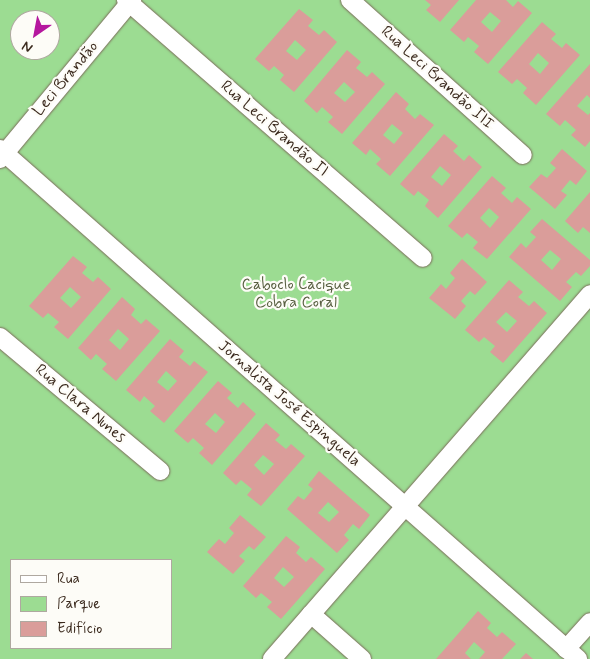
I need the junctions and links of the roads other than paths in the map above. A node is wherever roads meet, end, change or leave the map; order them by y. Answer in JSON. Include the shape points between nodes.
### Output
{"nodes":[{"id":1,"x":350,"y":0,"type":"edge"},
{"id":2,"x":129,"y":1,"type":"edge"},
{"id":3,"x":2,"y":154,"type":"edge"},
{"id":4,"x":523,"y":155,"type":"dead end"},
{"id":5,"x":423,"y":258,"type":"dead end"},
{"id":6,"x":590,"y":294,"type":"edge"},
{"id":7,"x":0,"y":337,"type":"edge"},
{"id":8,"x":160,"y":471,"type":"dead end"},
{"id":9,"x":405,"y":506,"type":"junction"},
{"id":10,"x":310,"y":614,"type":"junction"},
{"id":11,"x":590,"y":622,"type":"edge"},
{"id":12,"x":572,"y":654,"type":"edge"},
{"id":13,"x":272,"y":659,"type":"edge"},
{"id":14,"x":362,"y":659,"type":"edge"}],
"edges":[{"from":1,"to":4,"type":"street","name":"Rua Leci Brandão III"},
{"from":2,"to":3,"type":"street","name":"Leci Brandão"},
{"from":2,"to":5,"type":"street","name":"Rua Leci Brandão II"},
{"from":3,"to":9,"type":"street","name":"Jornalista José Espinguela"},
{"from":6,"to":9,"type":"street"},
{"from":7,"to":8,"type":"street","name":"Rua Clara Nunes"},
{"from":9,"to":10,"type":"street"},
{"from":9,"to":12,"type":"street","name":"Jornalista José Espinguela"},
{"from":10,"to":13,"type":"street"},
{"from":10,"to":14,"type":"street"},
{"from":11,"to":12,"type":"street"}]}
